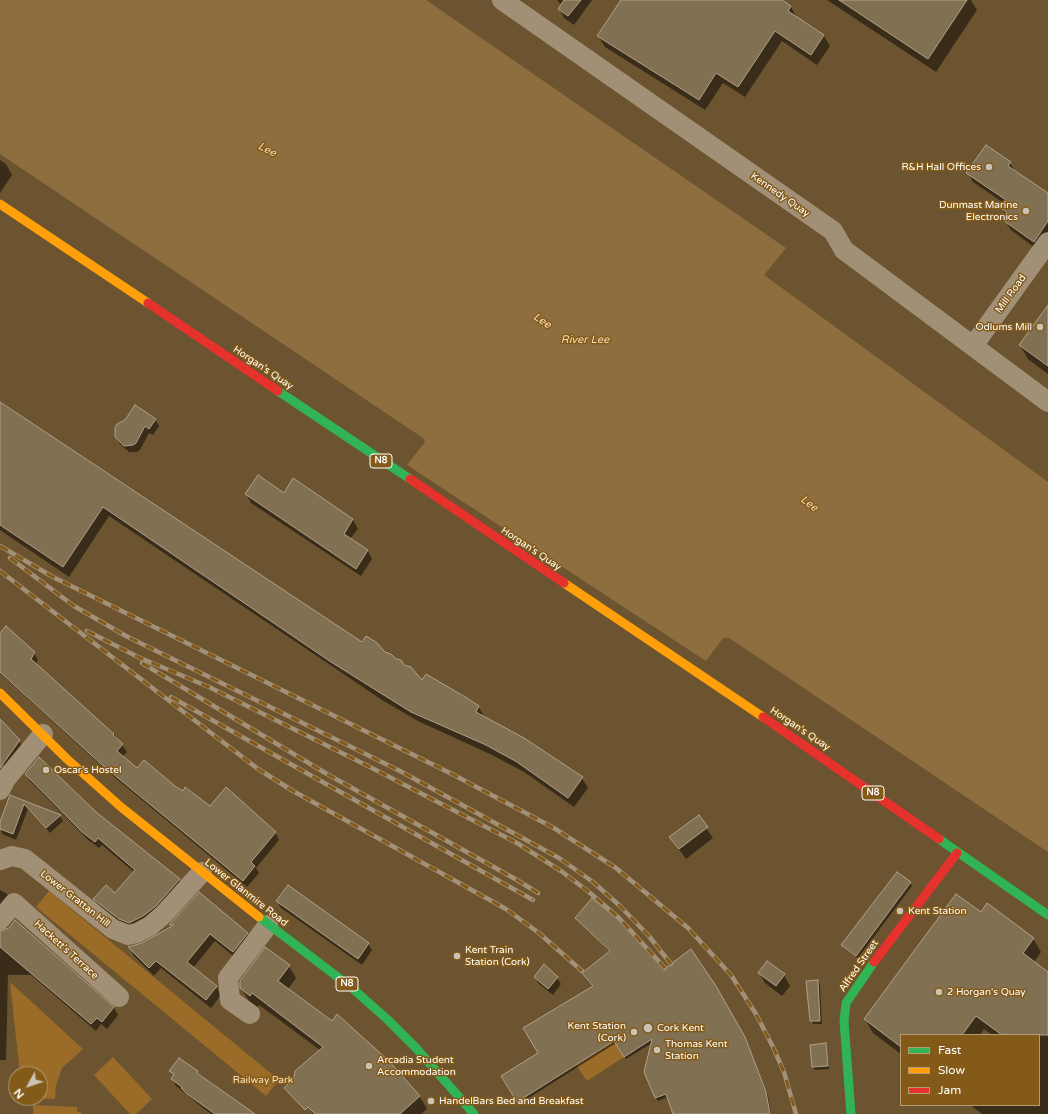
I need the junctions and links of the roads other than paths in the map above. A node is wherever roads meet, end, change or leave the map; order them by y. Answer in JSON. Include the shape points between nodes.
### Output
{"nodes":[{"id":1,"x":502,"y":0,"type":"edge"},
{"id":2,"x":0,"y":204,"type":"edge"},
{"id":3,"x":1048,"y":242,"type":"edge"},
{"id":4,"x":973,"y":346,"type":"junction"},
{"id":5,"x":1048,"y":402,"type":"edge"},
{"id":6,"x":0,"y":693,"type":"edge"},
{"id":7,"x":43,"y":734,"type":"junction"},
{"id":8,"x":0,"y":790,"type":"edge"},
{"id":9,"x":957,"y":853,"type":"junction"},
{"id":10,"x":0,"y":860,"type":"edge"},
{"id":11,"x":202,"y":872,"type":"junction"},
{"id":12,"x":1048,"y":915,"type":"edge"},
{"id":13,"x":0,"y":920,"type":"edge"},
{"id":14,"x":268,"y":925,"type":"junction"},
{"id":15,"x":119,"y":998,"type":"dead end"},
{"id":16,"x":250,"y":1014,"type":"dead end"},
{"id":17,"x":474,"y":1114,"type":"edge"},
{"id":18,"x":851,"y":1114,"type":"edge"}],
"edges":[{"from":1,"to":4,"type":"street","name":"Kennedy Quay","via":[[833,231],[844,250]]},
{"from":2,"to":9,"type":"main road","name":"Horgan's Quay","number":"N8","via":[[813,750]]},
{"from":3,"to":4,"type":"street","name":"Mill Road"},
{"from":4,"to":5,"type":"street","name":"Kennedy Quay"},
{"from":6,"to":7,"type":"main road","name":"Lower Glanmire Road","number":"N8"},
{"from":7,"to":8,"type":"street"},
{"from":7,"to":11,"type":"main road","name":"Lower Glanmire Road","number":"N8","via":[[94,784]]},
{"from":9,"to":12,"type":"main road","name":"Horgan's Quay","number":"N8"},
{"from":9,"to":18,"type":"main road","name":"Alfred Street","via":[[850,996],[844,1021]]},
{"from":10,"to":11,"type":"street","name":"Lower Grattan Hill","via":[[12,856],[25,859],[113,929],[128,935],[150,926]]},
{"from":11,"to":14,"type":"main road","name":"Lower Glanmire Road","number":"N8"},
{"from":13,"to":15,"type":"street","name":"Hackett's Terrace","via":[[14,903]]},
{"from":14,"to":16,"type":"street","via":[[228,978],[230,1000]]},
{"from":14,"to":17,"type":"main road","name":"Lower Glanmire Road","number":"N8","via":[[352,988],[388,1020]]}]}
